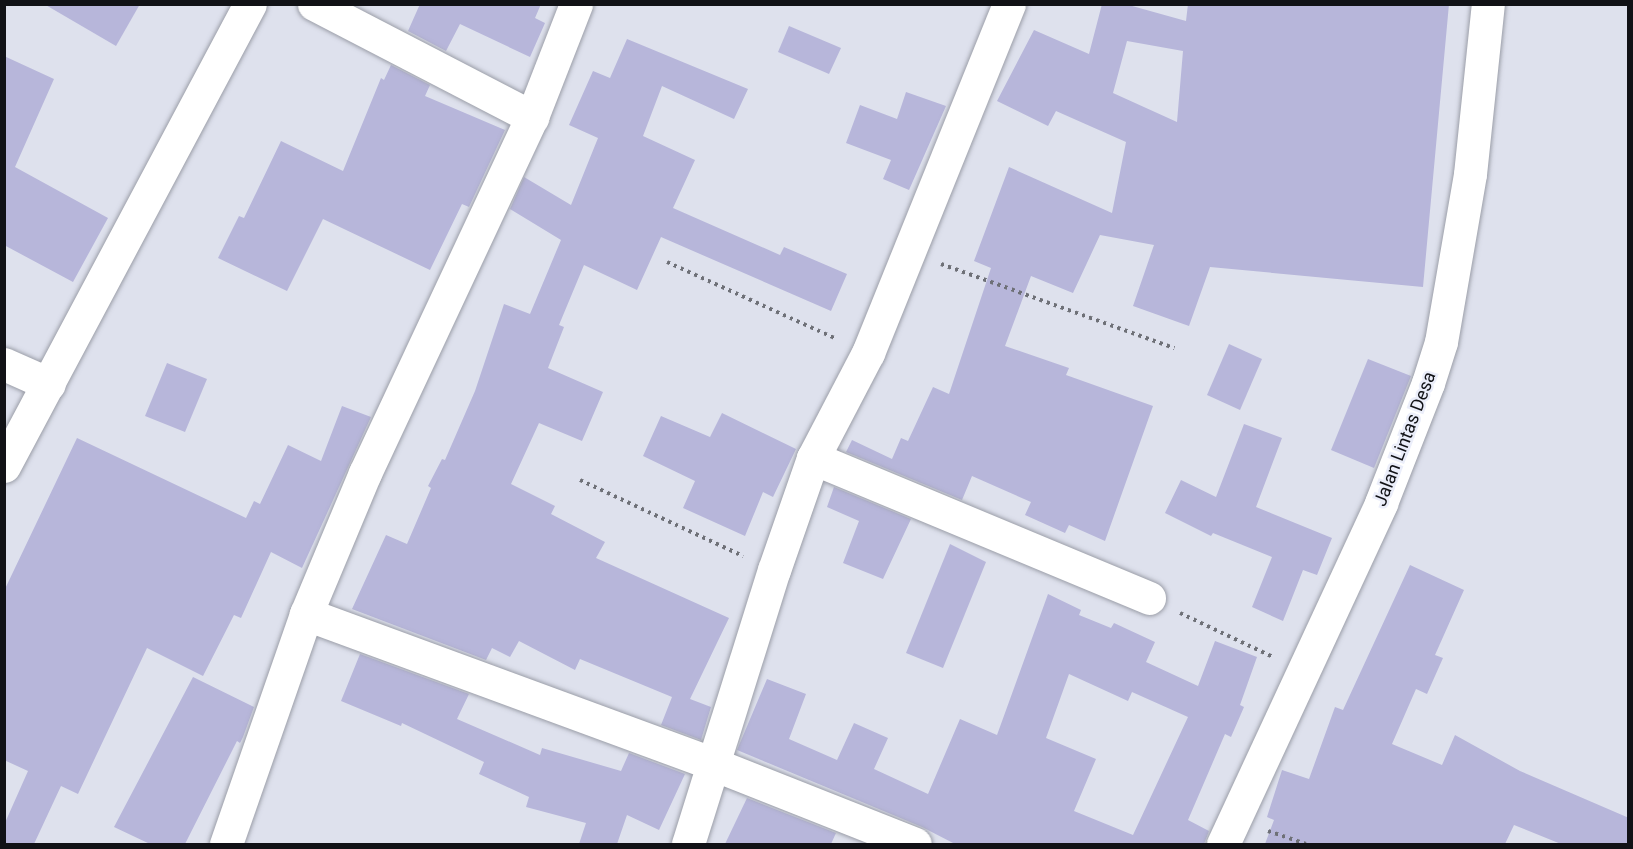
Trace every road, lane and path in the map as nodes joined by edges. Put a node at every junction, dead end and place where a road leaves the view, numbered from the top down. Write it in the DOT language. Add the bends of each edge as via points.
graph roads {
  1 [pos="250,4"];
  2 [pos="314,4"];
  3 [pos="576,4"];
  4 [pos="1009,4"];
  5 [pos="1488,4"];
  6 [pos="532,117"];
  7 [pos="909,253"];
  8 [pos="667,262"];
  9 [pos="1174,348"];
  10 [pos="867,353"];
  11 [pos="4,364"];
  12 [pos="49,384"];
  13 [pos="813,458"];
  14 [pos="4,466"];
  15 [pos="580,480"];
  16 [pos="774,570"];
  17 [pos="1149,598"];
  18 [pos="306,614"];
  19 [pos="1303,672"];
  20 [pos="713,764"];
  21 [pos="226,844"];
  22 [pos="688,844"];
  23 [pos="915,844"];
  24 [pos="1223,844"];
  1 -- 12 [label="street"];
  2 -- 6 [label="street"];
  3 -- 6 [label="street"];
  4 -- 7 [label="street"];
  5 -- 19 [label="street, Jalan Lintas Desa" via="1470,174 1441,342 1404,448"];
  6 -- 18 [label="street" via="365,473"];
  7 -- 9 [label="path"];
  7 -- 10 [label="street"];
  8 -- 10 [label="path"];
  10 -- 13 [label="street"];
  11 -- 12 [label="street"];
  12 -- 14 [label="street"];
  13 -- 16 [label="street"];
  13 -- 17 [label="street"];
  15 -- 16 [label="path"];
  16 -- 20 [label="street"];
  17 -- 19 [label="path"];
  18 -- 20 [label="street"];
  18 -- 21 [label="street"];
  19 -- 24 [label="street, Jalan Lintas Desa"];
  20 -- 22 [label="street"];
  20 -- 23 [label="street"];
}
